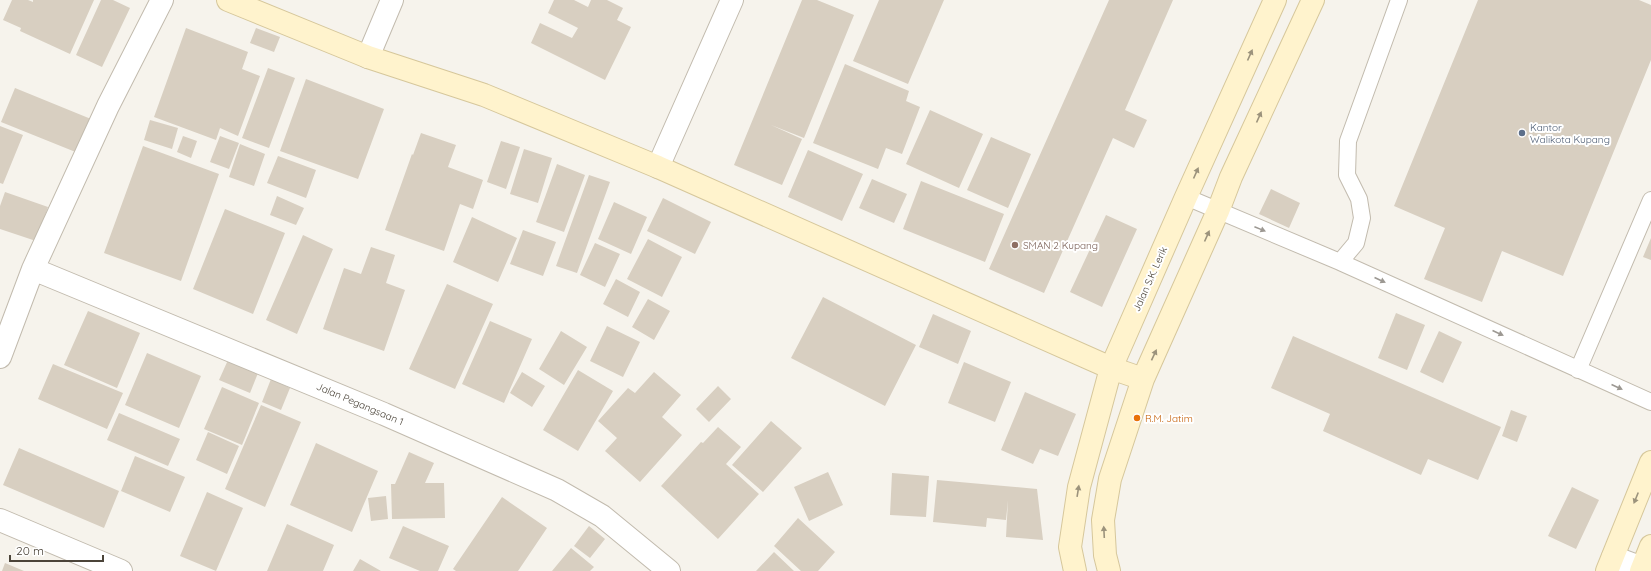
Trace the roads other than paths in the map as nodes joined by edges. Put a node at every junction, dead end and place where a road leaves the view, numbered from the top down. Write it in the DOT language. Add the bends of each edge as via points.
graph roads {
  1 [pos="162,0"];
  2 [pos="228,0"];
  3 [pos="392,0"];
  4 [pos="732,0"];
  5 [pos="1275,0"];
  6 [pos="1313,0"];
  7 [pos="1399,0"];
  8 [pos="1263,27"];
  9 [pos="1292,45"];
  10 [pos="368,57"];
  11 [pos="658,167"];
  12 [pos="1186,197"];
  13 [pos="1651,200"];
  14 [pos="1218,211"];
  15 [pos="1340,262"];
  16 [pos="33,268"];
  17 [pos="0,357"];
  18 [pos="1111,368"];
  19 [pos="1578,370"];
  20 [pos="1142,379"];
  21 [pos="1651,402"];
  22 [pos="1651,462"];
  23 [pos="0,520"];
  24 [pos="1651,546"];
  25 [pos="1610,564"];
  26 [pos="1644,570"];
  27 [pos="121,571"];
  28 [pos="669,571"];
  29 [pos="1075,571"];
  30 [pos="1109,571"];
  1 -- 16 [label="street" via="108,106"];
  2 -- 10 [label="main road"];
  3 -- 10 [label="street"];
  4 -- 11 [label="street"];
  5 -- 8 [label="main road, Jalan S.K. Lerik"];
  6 -- 9 [label="main road"];
  7 -- 15 [label="lane" via="1348,141 1347,175 1359,199 1362,218 1356,243"];
  8 -- 9 [label="main road"];
  12 -- 8 [label="main road, Jalan S.K. Lerik, one-way"];
  14 -- 9 [label="main road, one-way"];
  10 -- 11 [label="main road" via="484,95"];
  11 -- 18 [label="main road"];
  12 -- 14 [label="lane"];
  12 -- 18 [label="main road, Jalan S.K. Lerik"];
  13 -- 19 [label="lane"];
  14 -- 15 [label="lane, one-way"];
  20 -- 14 [label="main road, one-way"];
  15 -- 19 [label="lane, one-way"];
  16 -- 17 [label="street"];
  16 -- 28 [label="street, Jalan Pegangsaan 1" via="384,414 557,490 602,516"];
  18 -- 20 [label="main road"];
  29 -- 18 [label="main road, Jalan S.K. Lerik, one-way" via="1070,547 1079,486"];
  19 -- 21 [label="lane, one-way"];
  30 -- 20 [label="main road, one-way" via="1105,555 1103,520 1110,479"];
  22 -- 25 [label="main road, one-way"];
  23 -- 27 [label="street"];
  24 -- 26 [label="main road"];
  25 -- 26 [label="street"];
}
